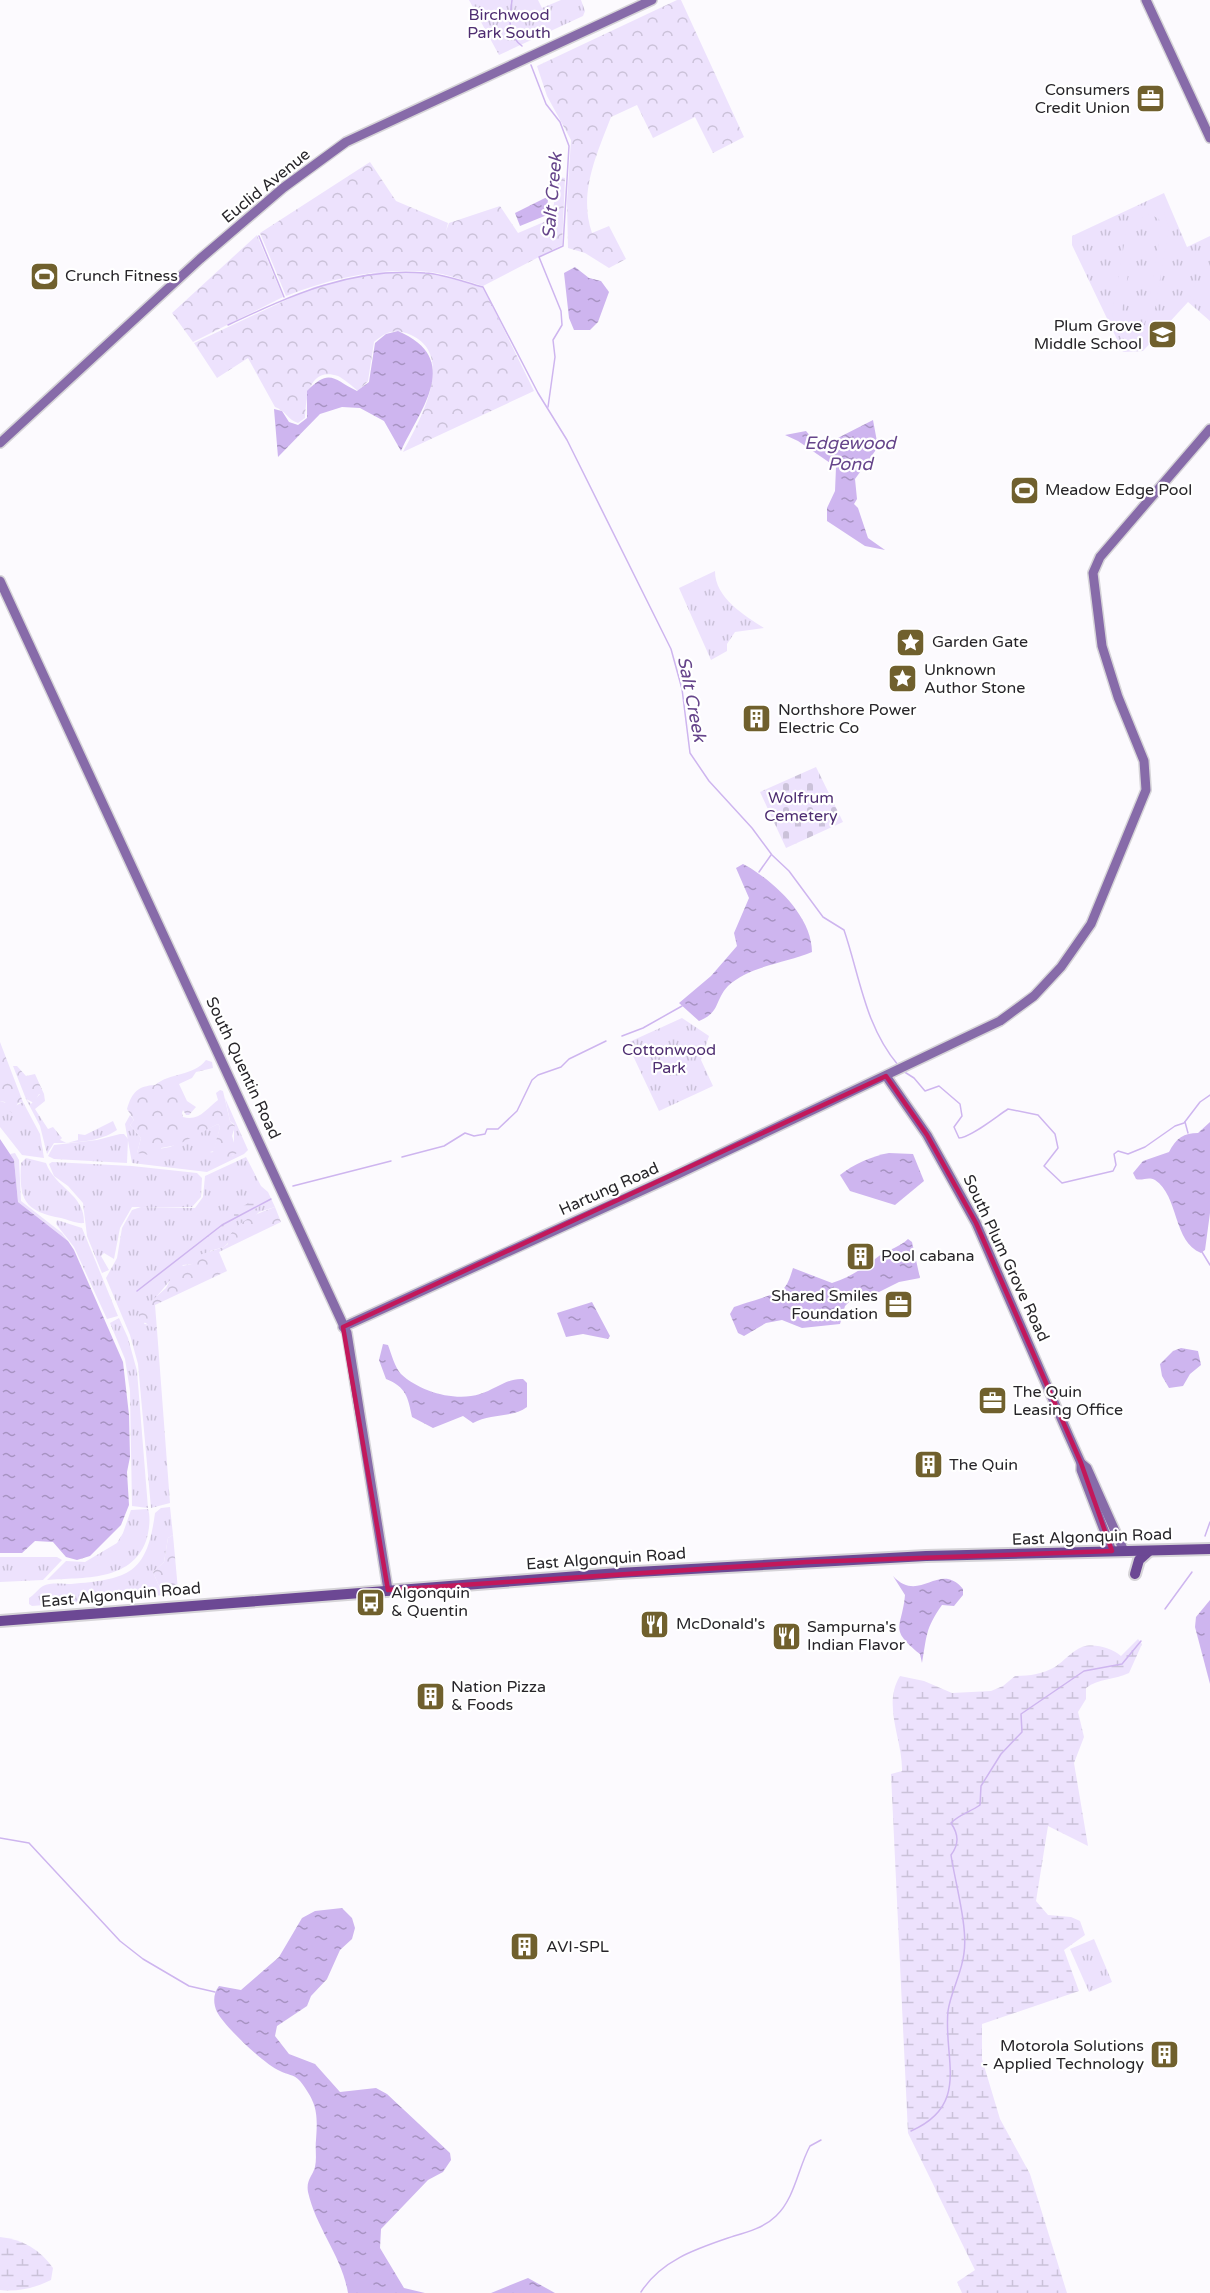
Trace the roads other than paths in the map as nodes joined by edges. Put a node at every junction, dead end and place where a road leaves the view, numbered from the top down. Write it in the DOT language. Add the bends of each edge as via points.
graph roads {
  1 [pos="651,0"];
  2 [pos="1146,0"];
  3 [pos="1210,138"];
  4 [pos="1210,429"];
  5 [pos="0,443"];
  6 [pos="0,581"];
  7 [pos="886,1076"];
  8 [pos="343,1327"];
  9 [pos="1081,1463"];
  10 [pos="1210,1549"];
  11 [pos="1112,1551"];
  12 [pos="1124,1551"];
  13 [pos="1149,1551"];
  14 [pos="1135,1574"];
  15 [pos="388,1590"];
  16 [pos="2,1619"];
  1 -- 5 [label="street, Euclid Avenue" via="346,142 283,188 208,252"];
  2 -- 3 [label="street"];
  4 -- 7 [label="street, Hartung Road" via="1100,556 1093,573 1107,668 1140,749 1147,779 1091,924 1062,967 1016,1010"];
  6 -- 8 [label="street, South Quentin Road"];
  7 -- 8 [label="street, Hartung Road"];
  7 -- 9 [label="street, South Plum Grove Road" via="927,1135 976,1223"];
  8 -- 15 [label="street, South Quentin Road" via="363,1426"];
  9 -- 11 [label="street, South Plum Grove Road"];
  9 -- 12 [label="street, South Plum Grove Road" via="1087,1468"];
  10 -- 13 [label="main road, East Algonquin Road"];
  11 -- 12 [label="main road, East Algonquin Road"];
  11 -- 15 [label="main road, East Algonquin Road" via="863,1558"];
  12 -- 13 [label="main road, East Algonquin Road"];
  13 -- 14 [label="main road" via="1139,1560"];
  15 -- 16 [label="main road, East Algonquin Road"];
}
